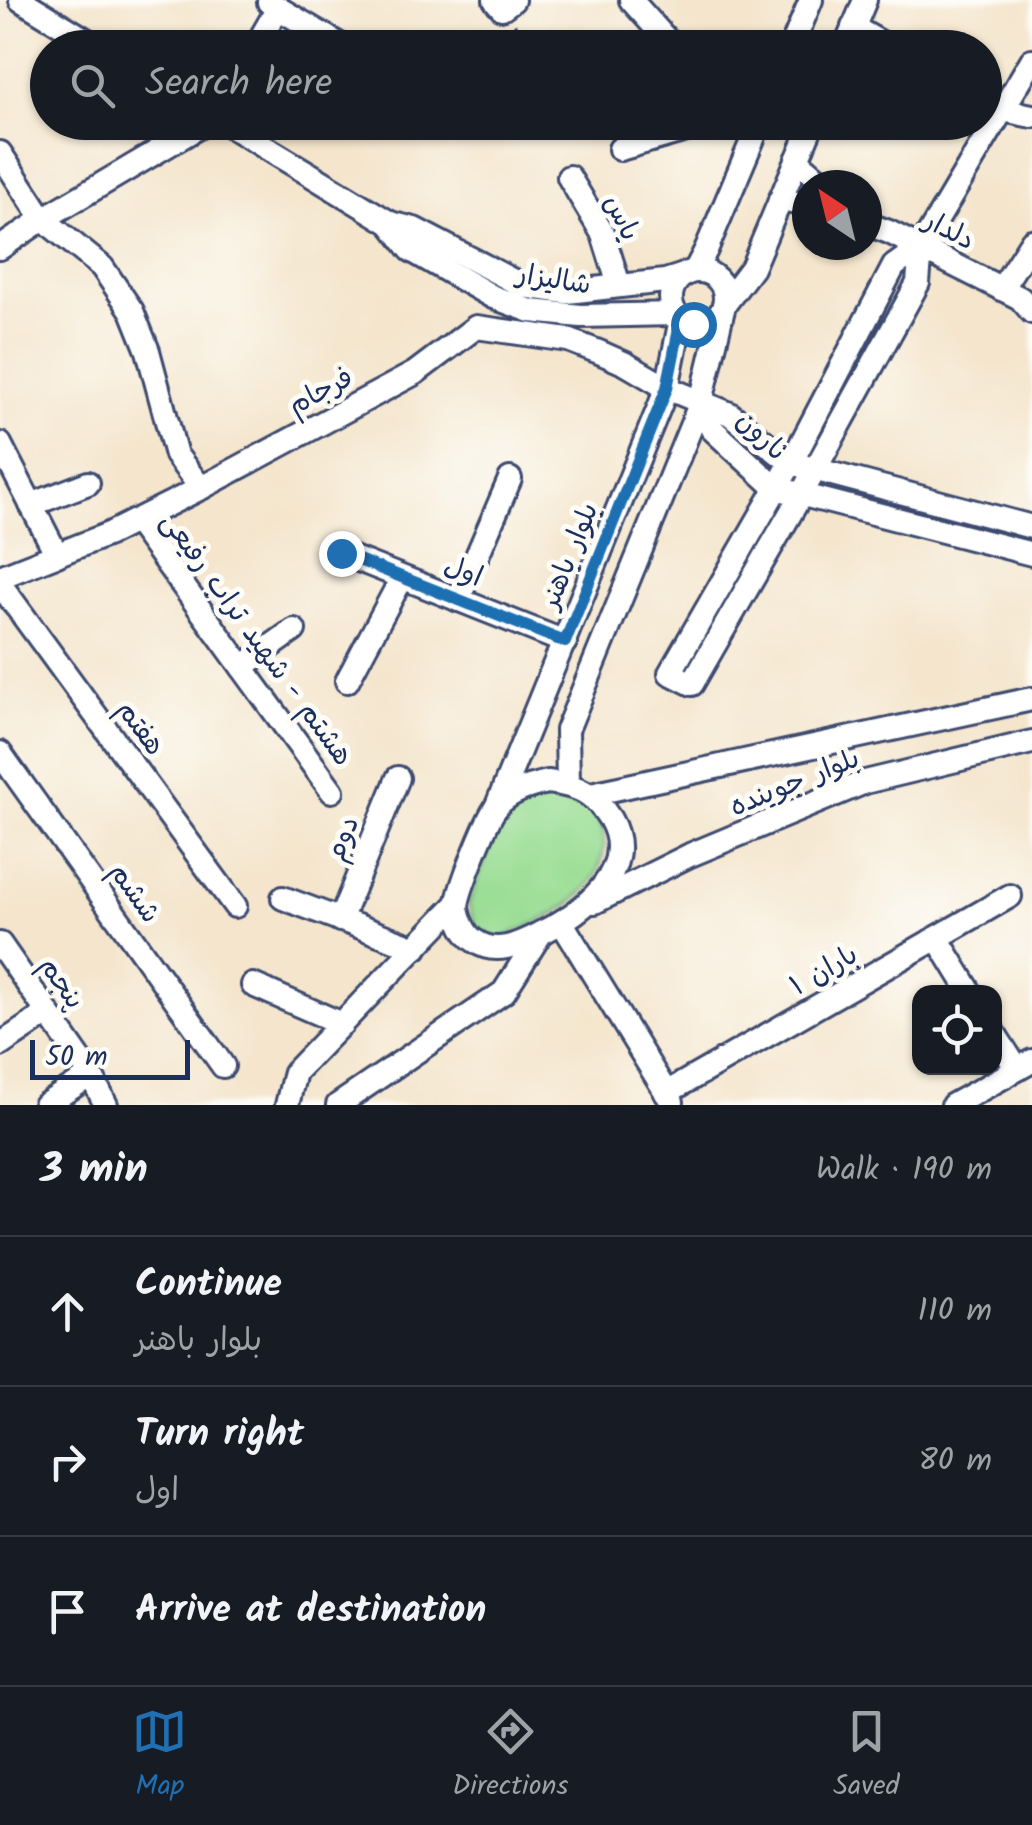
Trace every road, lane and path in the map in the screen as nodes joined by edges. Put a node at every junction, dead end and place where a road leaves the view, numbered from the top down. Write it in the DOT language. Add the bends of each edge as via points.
graph roads {
  1 [pos="20,0"];
  2 [pos="631,0"];
  3 [pos="811,0"];
  4 [pos="865,0"];
  5 [pos="503,3"];
  6 [pos="272,4"];
  7 [pos="69,30"];
  8 [pos="263,30"];
  9 [pos="315,30"];
  10 [pos="520,30"];
  11 [pos="658,30"];
  12 [pos="798,30"];
  13 [pos="852,30"];
  14 [pos="1032,60"];
  15 [pos="1002,96"];
  16 [pos="1002,107"];
  17 [pos="1032,116"];
  18 [pos="175,140"];
  19 [pos="254,140"];
  20 [pos="651,140"];
  21 [pos="747,140"];
  22 [pos="805,140"];
  23 [pos="976,140"];
  24 [pos="620,149"];
  25 [pos="0,153"];
  26 [pos="797,160"];
  27 [pos="809,170"];
  28 [pos="569,176"];
  29 [pos="780,200"];
  30 [pos="792,202"];
  31 [pos="43,218"];
  32 [pos="882,230"];
  33 [pos="1032,241"];
  34 [pos="0,248"];
  35 [pos="921,248"];
  36 [pos="689,273"];
  37 [pos="619,285"];
  38 [pos="498,287"];
  39 [pos="1002,288"];
  40 [pos="724,305"];
  41 [pos="1032,312"];
  42 [pos="678,316"];
  43 [pos="476,327"];
  44 [pos="667,388"];
  45 [pos="701,402"];
  46 [pos="0,444"];
  47 [pos="791,463"];
  48 [pos="814,469"];
  49 [pos="510,479"];
  50 [pos="88,483"];
  51 [pos="201,488"];
  52 [pos="776,488"];
  53 [pos="801,495"];
  54 [pos="31,505"];
  55 [pos="136,520"];
  56 [pos="1032,527"];
  57 [pos="341,553"];
  58 [pos="1032,554"];
  59 [pos="57,555"];
  60 [pos="402,578"];
  61 [pos="0,580"];
  62 [pos="458,600"];
  63 [pos="294,630"];
  64 [pos="565,642"];
  65 [pos="242,667"];
  66 [pos="347,681"];
  67 [pos="1032,699"];
  68 [pos="1032,742"];
  69 [pos="0,753"];
  70 [pos="398,778"];
  71 [pos="568,784"];
  72 [pos="332,791"];
  73 [pos="590,794"];
  74 [pos="496,808"];
  75 [pos="1010,896"];
  76 [pos="283,898"];
  77 [pos="456,905"];
  78 [pos="588,905"];
  79 [pos="235,906"];
  80 [pos="340,920"];
  81 [pos="552,928"];
  82 [pos="937,938"];
  83 [pos="0,944"];
  84 [pos="416,948"];
  85 [pos="253,985"];
  86 [pos="966,985"];
  87 [pos="48,1013"];
  88 [pos="342,1024"];
  89 [pos="1002,1041"];
  90 [pos="0,1045"];
  91 [pos="1024,1065"];
  92 [pos="223,1066"];
  93 [pos="90,1075"];
  94 [pos="670,1099"];
  95 [pos="45,1105"];
  96 [pos="106,1105"];
  97 [pos="287,1105"];
  98 [pos="338,1105"];
  99 [pos="953,1105"];
  1 -- 7 [label="street"];
  2 -- 11 [label="street"];
  3 -- 12 [label="street"];
  4 -- 13 [label="street"];
  5 -- 10 [label="path"];
  6 -- 8 [label="street"];
  6 -- 9 [label="street"];
  14 -- 15 [label="street"];
  16 -- 17 [label="street"];
  18 -- 31 [label="street"];
  19 -- 38 [label="street, شالیزار" via="390,223 414,229"];
  20 -- 24 [label="street"];
  21 -- 36 [label="street" via="706,250"];
  22 -- 26 [label="street"];
  23 -- 35 [label="street"];
  25 -- 31 [label="street"];
  26 -- 27 [label="street"];
  26 -- 29 [label="street"];
  28 -- 37 [label="street, یاس" via="603,234"];
  29 -- 30 [label="street"];
  29 -- 40 [label="street" via="752,268"];
  31 -- 34 [label="street"];
  31 -- 51 [label="street" via="102,267 132,310 176,455"];
  32 -- 35 [label="street, دلدار"];
  33 -- 39 [label="street"];
  35 -- 39 [label="street, دلدار"];
  35 -- 47 [label="street" via="894,266"];
  35 -- 48 [label="street" via="918,283"];
  36 -- 37 [label="street, شالیزار"];
  36 -- 40 [label="street" via="718,279"];
  36 -- 42 [label="street" via="674,286"];
  37 -- 38 [label="street, شالیزار" via="567,292"];
  38 -- 42 [label="street, شالیزار" via="531,311"];
  38 -- 43 [label="street"];
  39 -- 41 [label="street, دلدار"];
  40 -- 42 [label="street" via="706,324"];
  40 -- 45 [label="street"];
  42 -- 44 [label="street, بلوار باهنر"];
  43 -- 44 [label="street" via="568,340"];
  43 -- 51 [label="street, فرجام" via="415,373"];
  44 -- 45 [label="street"];
  44 -- 64 [label="street, بلوار باهنر"];
  45 -- 47 [label="street, نارون" via="730,414"];
  45 -- 52 [label="street, نارون" via="712,428"];
  45 -- 71 [label="street" via="567,730"];
  46 -- 54 [label="street"];
  47 -- 48 [label="street, نارون"];
  47 -- 52 [label="street"];
  48 -- 53 [label="street"];
  48 -- 56 [label="street, نارون"];
  49 -- 62 [label="street"];
  50 -- 54 [label="street"];
  51 -- 55 [label="street, فرجام"];
  52 -- 53 [label="street, نارون"];
  52 -- 53 [label="street" via="670,672 692,684"];
  53 -- 58 [label="street, نارون"];
  54 -- 59 [label="street"];
  55 -- 59 [label="street, فرجام"];
  55 -- 65 [label="street, هشتم - شهید تراب رفیعی"];
  57 -- 60 [label="street, اول"];
  59 -- 61 [label="street, فرجام"];
  60 -- 62 [label="street, اول"];
  60 -- 66 [label="street"];
  61 -- 79 [label="street, هفتم"];
  62 -- 64 [label="street, اول"];
  63 -- 65 [label="street"];
  64 -- 74 [label="street, بلوار باهنر"];
  65 -- 72 [label="street, هشتم - شهید تراب رفیعی"];
  67 -- 73 [label="street, بلوار جوینده"];
  68 -- 78 [label="street, بلوار جوینده" via="865,782"];
  69 -- 92 [label="street, ششم"];
  70 -- 80 [label="street, دوم"];
  71 -- 73 [label="street"];
  71 -- 74 [label="street" via="528,786"];
  73 -- 78 [label="street" via="616,829 618,855"];
  74 -- 77 [label="street"];
  75 -- 82 [label="street, باران ۱"];
  76 -- 80 [label="street"];
  77 -- 81 [label="street" via="470,939 496,949"];
  77 -- 84 [label="street"];
  78 -- 81 [label="street"];
  80 -- 84 [label="street"];
  81 -- 94 [label="street"];
  81 -- 98 [label="street" via="504,992"];
  82 -- 86 [label="street"];
  82 -- 94 [label="street, باران ۱"];
  83 -- 87 [label="street, پنجم"];
  84 -- 88 [label="street"];
  85 -- 88 [label="street"];
  87 -- 90 [label="street"];
  87 -- 93 [label="street, پنجم"];
  88 -- 97 [label="street" via="296,1072"];
  89 -- 91 [label="street"];
  91 -- 99 [label="street"];
  93 -- 95 [label="street"];
  93 -- 96 [label="street, پنجم"];
}
